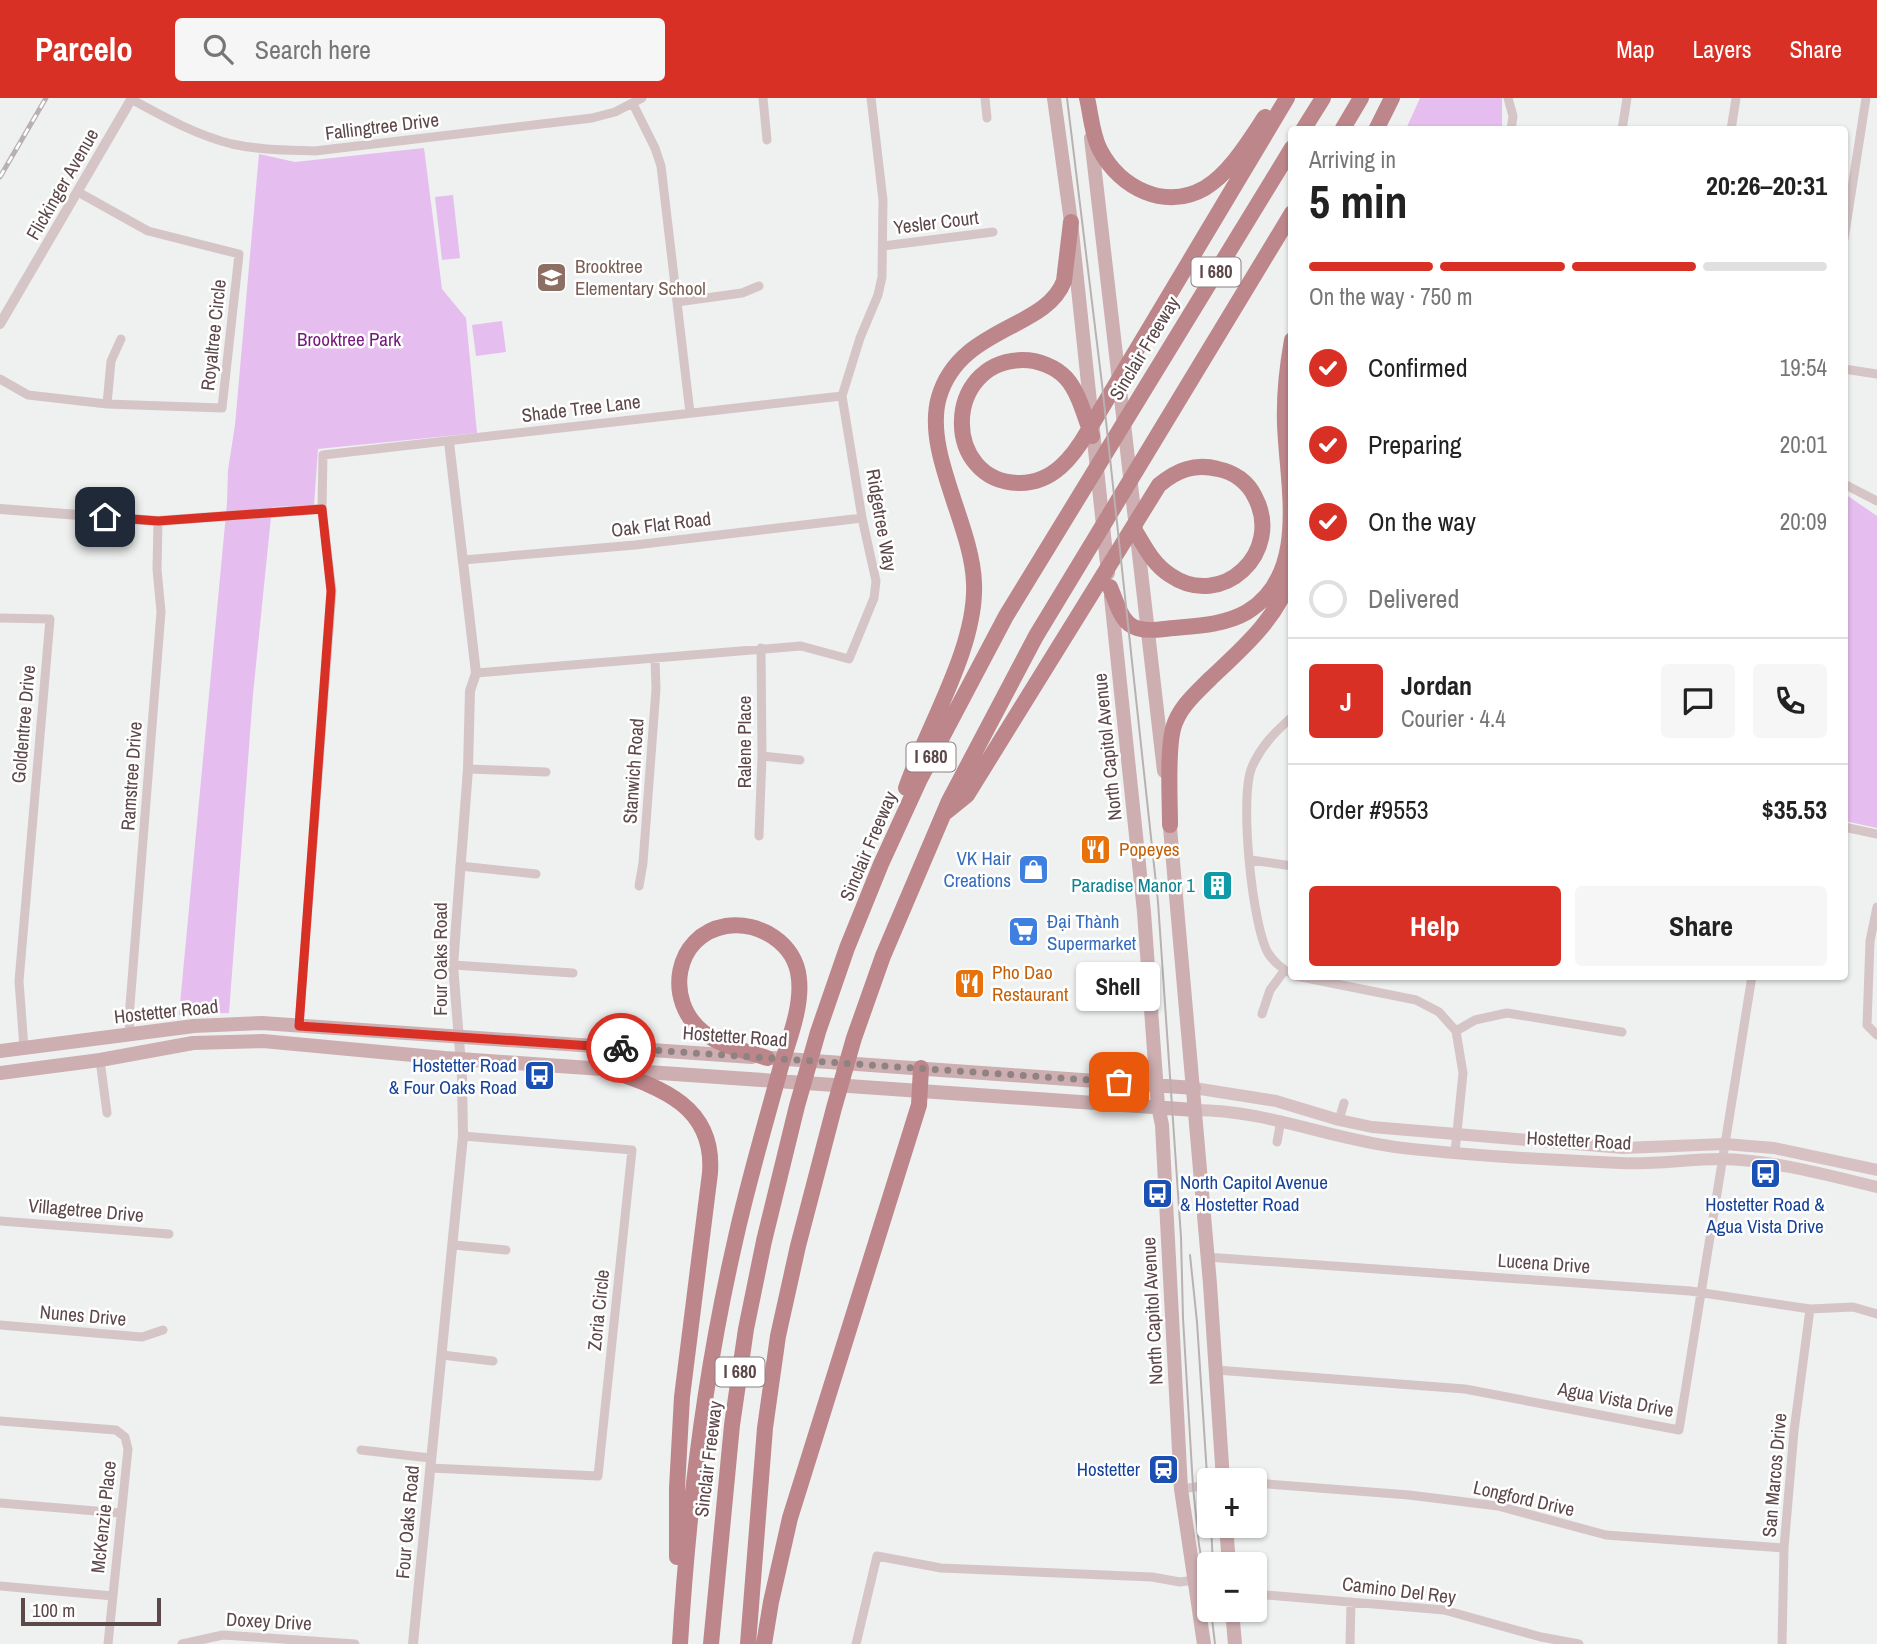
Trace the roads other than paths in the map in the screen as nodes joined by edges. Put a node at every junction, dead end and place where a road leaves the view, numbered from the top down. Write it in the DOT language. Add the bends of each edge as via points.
graph roads {
  1 [pos="642,98"];
  2 [pos="763,98"];
  3 [pos="871,98"];
  4 [pos="985,98"];
  5 [pos="1054,98"];
  6 [pos="1087,98"];
  7 [pos="1278,98"];
  8 [pos="1287,98"];
  9 [pos="1322,98"];
  10 [pos="1361,98"];
  11 [pos="1392,98"];
  12 [pos="1508,98"];
  13 [pos="1627,98"];
  14 [pos="1736,98"];
  15 [pos="1866,98"];
  16 [pos="132,99"];
  17 [pos="633,104"];
  18 [pos="987,118"];
  19 [pos="1305,126"];
  20 [pos="1344,126"];
  21 [pos="1378,126"];
  22 [pos="1512,126"];
  23 [pos="1623,126"];
  24 [pos="1732,126"];
  25 [pos="767,140"];
  26 [pos="1288,155"];
  27 [pos="78,192"];
  28 [pos="1848,213"];
  29 [pos="1288,220"];
  30 [pos="1071,222"];
  31 [pos="993,232"];
  32 [pos="883,246"];
  33 [pos="760,286"];
  34 [pos="677,302"];
  35 [pos="0,324"];
  36 [pos="121,339"];
  37 [pos="1848,370"];
  38 [pos="1288,374"];
  39 [pos="1877,374"];
  40 [pos="0,379"];
  41 [pos="842,396"];
  42 [pos="107,404"];
  43 [pos="690,413"];
  44 [pos="1092,436"];
  45 [pos="449,442"];
  46 [pos="1288,454"];
  47 [pos="1848,486"];
  48 [pos="1877,501"];
  49 [pos="0,509"];
  50 [pos="322,509"];
  51 [pos="862,517"];
  52 [pos="158,521"];
  53 [pos="1137,534"];
  54 [pos="1288,538"];
  55 [pos="463,560"];
  56 [pos="1288,583"];
  57 [pos="1110,587"];
  58 [pos="0,618"];
  59 [pos="1148,631"];
  60 [pos="761,648"];
  61 [pos="655,658"];
  62 [pos="476,673"];
  63 [pos="1288,721"];
  64 [pos="762,756"];
  65 [pos="800,760"];
  66 [pos="468,769"];
  67 [pos="546,772"];
  68 [pos="944,814"];
  69 [pos="1170,825"];
  70 [pos="1848,828"];
  71 [pos="1877,834"];
  72 [pos="760,836"];
  73 [pos="1251,860"];
  74 [pos="881,864"];
  75 [pos="1288,865"];
  76 [pos="460,866"];
  77 [pos="536,874"];
  78 [pos="639,886"];
  79 [pos="1877,907"];
  80 [pos="453,965"];
  81 [pos="1288,971"];
  82 [pos="573,973"];
  83 [pos="1288,976"];
  84 [pos="1310,980"];
  85 [pos="1751,980"];
  86 [pos="1262,1014"];
  87 [pos="299,1026"];
  88 [pos="1456,1031"];
  89 [pos="1622,1032"];
  90 [pos="130,1034"];
  91 [pos="1877,1035"];
  92 [pos="458,1037"];
  93 [pos="24,1048"];
  94 [pos="0,1051"];
  95 [pos="767,1058"];
  96 [pos="460,1059"];
  97 [pos="100,1060"];
  98 [pos="604,1068"];
  99 [pos="921,1068"];
  100 [pos="0,1073"];
  101 [pos="1157,1085"];
  102 [pos="1194,1088"];
  103 [pos="921,1090"];
  104 [pos="1344,1103"];
  105 [pos="1158,1106"];
  106 [pos="1195,1110"];
  107 [pos="107,1113"];
  108 [pos="1281,1120"];
  109 [pos="1339,1120"];
  110 [pos="1457,1135"];
  111 [pos="463,1136"];
  112 [pos="1277,1142"];
  113 [pos="1725,1144"];
  114 [pos="1455,1152"];
  115 [pos="1723,1159"];
  116 [pos="1877,1170"];
  117 [pos="1877,1187"];
  118 [pos="0,1220"];
  119 [pos="169,1234"];
  120 [pos="454,1245"];
  121 [pos="506,1250"];
  122 [pos="1206,1257"];
  123 [pos="1702,1292"];
  124 [pos="1811,1310"];
  125 [pos="1877,1314"];
  126 [pos="0,1325"];
  127 [pos="163,1330"];
  128 [pos="442,1355"];
  129 [pos="493,1361"];
  130 [pos="1216,1370"];
  131 [pos="0,1421"];
  132 [pos="361,1450"];
  133 [pos="430,1463"];
  134 [pos="1222,1468"];
  135 [pos="1267,1484"];
  136 [pos="1197,1487"];
  137 [pos="1181,1489"];
  138 [pos="0,1503"];
  139 [pos="120,1513"];
  140 [pos="1784,1548"];
  141 [pos="1194,1580"];
  142 [pos="0,1586"];
  143 [pos="1267,1595"];
  144 [pos="113,1596"];
  145 [pos="1351,1602"];
  146 [pos="1233,1622"];
  147 [pos="299,1642"];
  148 [pos="108,1644"];
  149 [pos="182,1644"];
  150 [pos="355,1644"];
  151 [pos="413,1644"];
  152 [pos="678,1644"];
  153 [pos="711,1644"];
  154 [pos="748,1644"];
  155 [pos="764,1644"];
  156 [pos="856,1644"];
  157 [pos="1204,1644"];
  158 [pos="1235,1644"];
  159 [pos="1350,1644"];
  160 [pos="1579,1644"];
  161 [pos="1782,1644"];
  1 -- 17 [label="street, Fallingtree Drive"];
  2 -- 25 [label="street"];
  3 -- 32 [label="street, Ridgetree Way" via="880,160"];
  4 -- 18 [label="street"];
  5 -- 30 [label="main road, North Capitol Avenue"];
  6 -- 7 [label="highway" via="1097,142 1114,170 1131,186 1167,197 1192,193 1216,180"];
  6 -- 53 [label="main road"];
  8 -- 44 [label="highway" via="1136,351 1074,453 1051,474 1029,482 1007,481 986,471 970,454 962,433 962,409 970,389 987,371 1007,362 1029,360 1068,379"];
  9 -- 19 [label="highway"];
  10 -- 20 [label="highway"];
  11 -- 21 [label="highway"];
  12 -- 22 [label="street"];
  13 -- 23 [label="street"];
  14 -- 24 [label="street"];
  15 -- 28 [label="street"];
  16 -- 17 [label="street, Fallingtree Drive" via="179,125 232,144 315,151 592,118"];
  16 -- 27 [label="street, Flickinger Avenue"];
  17 -- 34 [label="street" via="661,166"];
  26 -- 74 [label="highway, Sinclair Freeway / I 680" via="1006,616"];
  27 -- 35 [label="street, Flickinger Avenue"];
  27 -- 42 [label="street, Royaltree Circle" via="148,231 239,254 222,408"];
  29 -- 68 [label="highway, I 680" via="1010,683"];
  30 -- 44 [label="main road, North Capitol Avenue"];
  30 -- 74 [label="highway" via="1060,290 1045,306 971,350 955,366 940,393 935,429 970,552 972,610 962,652 914,764"];
  31 -- 32 [label="street, Yesler Court"];
  32 -- 41 [label="street, Ridgetree Way" via="878,296"];
  33 -- 34 [label="street"];
  34 -- 43 [label="street"];
  36 -- 42 [label="street" via="111,361"];
  37 -- 39 [label="street"];
  38 -- 46 [label="highway"];
  40 -- 42 [label="street, Royaltree Circle" via="28,395"];
  41 -- 43 [label="street, Shade Tree Lane"];
  41 -- 51 [label="street, Ridgetree Way"];
  43 -- 45 [label="street, Shade Tree Lane"];
  44 -- 57 [label="main road, North Capitol Avenue"];
  45 -- 50 [label="street, Shade Tree Lane" via="323,455"];
  45 -- 55 [label="street, Four Oaks Road"];
  47 -- 48 [label="street"];
  49 -- 52 [label="street"];
  50 -- 52 [label="street"];
  50 -- 87 [label="street" via="331,591"];
  51 -- 55 [label="street, Oak Flat Road" via="635,545"];
  51 -- 60 [label="street, Ridgetree Way" via="876,581 874,598 849,659 801,646"];
  52 -- 90 [label="street, Ramstree Drive" via="161,612"];
  53 -- 59 [label="main road"];
  53 -- 68 [label="highway" via="1158,566 1178,581 1214,585 1244,570 1257,552 1263,530 1259,504 1237,476 1213,467 1189,468 1168,477 1152,494 967,795"];
  54 -- 59 [label="highway" via="1277,580 1246,612 1224,621"];
  55 -- 62 [label="street, Four Oaks Road"];
  56 -- 69 [label="highway" via="1262,628 1193,696 1176,721"];
  57 -- 59 [label="highway" via="1126,622"];
  57 -- 101 [label="main road, North Capitol Avenue"];
  58 -- 93 [label="street, Goldentree Drive" via="50,619 19,981"];
  59 -- 69 [label="main road"];
  60 -- 61 [label="street, Ridgetree Way"];
  60 -- 64 [label="street, Ralene Place"];
  61 -- 62 [label="street, Ridgetree Way"];
  61 -- 78 [label="street, Stanwich Road"];
  62 -- 66 [label="street, Four Oaks Road" via="470,691"];
  63 -- 73 [label="street" via="1268,740 1251,769 1245,803"];
  64 -- 65 [label="street"];
  64 -- 72 [label="street, Ralene Place"];
  66 -- 67 [label="street"];
  66 -- 76 [label="street, Four Oaks Road"];
  68 -- 154 [label="highway, I 680" via="883,956 854,1038 798,1246 778,1336 765,1428"];
  69 -- 102 [label="main road"];
  70 -- 71 [label="street"];
  73 -- 75 [label="street"];
  73 -- 81 [label="street" via="1258,926 1268,954"];
  74 -- 153 [label="highway, Sinclair Freeway / I 680" via="818,1032 764,1241 732,1425"];
  76 -- 77 [label="street"];
  76 -- 80 [label="street, Four Oaks Road"];
  79 -- 91 [label="street" via="1870,941 1867,1025"];
  80 -- 82 [label="street"];
  80 -- 92 [label="street, Four Oaks Road"];
  83 -- 86 [label="street" via="1270,990"];
  84 -- 88 [label="street" via="1416,1000 1439,1012"];
  85 -- 113 [label="street, Agua Vista Drive"];
  87 -- 90 [label="main road, Hostetter Road" via="231,1023"];
  87 -- 92 [label="main road, Hostetter Road"];
  88 -- 89 [label="street" via="1475,1020 1507,1013"];
  88 -- 110 [label="street" via="1463,1073"];
  90 -- 93 [label="main road, Hostetter Road"];
  92 -- 95 [label="main road, Hostetter Road"];
  92 -- 96 [label="street, Four Oaks Road"];
  93 -- 94 [label="main road, Hostetter Road"];
  95 -- 99 [label="main road, Hostetter Road"];
  95 -- 152 [label="highway" via="712,1038 686,1012 679,972 692,946 711,932 737,925 762,930 782,944 797,966 799,978 790,1034 734,1243 716,1333 693,1489"];
  96 -- 97 [label="main road, Hostetter Road" via="262,1041 193,1044"];
  96 -- 98 [label="main road, Hostetter Road"];
  96 -- 111 [label="street, Four Oaks Road"];
  97 -- 100 [label="main road, Hostetter Road"];
  97 -- 107 [label="street"];
  98 -- 103 [label="main road, Hostetter Road"];
  98 -- 152 [label="highway" via="676,1098 698,1121 710,1151 679,1445"];
  99 -- 101 [label="main road, Hostetter Road"];
  99 -- 103 [label="highway"];
  101 -- 102 [label="main road, Hostetter Road"];
  101 -- 105 [label="main road, North Capitol Avenue"];
  102 -- 106 [label="main road"];
  102 -- 109 [label="main road, Hostetter Road" via="1276,1101"];
  103 -- 105 [label="main road, Hostetter Road"];
  103 -- 155 [label="highway" via="790,1518"];
  104 -- 109 [label="street"];
  105 -- 106 [label="main road, Hostetter Road"];
  105 -- 137 [label="main road, North Capitol Avenue"];
  106 -- 108 [label="main road, Hostetter Road"];
  106 -- 122 [label="main road"];
  108 -- 112 [label="street"];
  108 -- 114 [label="main road, Hostetter Road" via="1368,1143"];
  109 -- 110 [label="main road, Hostetter Road"];
  110 -- 113 [label="main road, Hostetter Road" via="1623,1148"];
  110 -- 114 [label="street"];
  111 -- 120 [label="street, Four Oaks Road"];
  111 -- 133 [label="street, Zoria Circle" via="632,1150 598,1476"];
  113 -- 115 [label="street, Agua Vista Drive"];
  113 -- 116 [label="main road, Hostetter Road" via="1774,1148"];
  114 -- 115 [label="main road, Hostetter Road" via="1623,1163"];
  115 -- 117 [label="main road, Hostetter Road"];
  115 -- 123 [label="street, Agua Vista Drive"];
  118 -- 119 [label="street, Villagetree Drive"];
  120 -- 121 [label="street"];
  120 -- 128 [label="street, Four Oaks Road"];
  122 -- 123 [label="street, Lucena Drive"];
  122 -- 130 [label="main road"];
  123 -- 124 [label="street, Lucena Drive"];
  123 -- 130 [label="street, Agua Vista Drive" via="1679,1430 1465,1389"];
  124 -- 125 [label="street, Lucena Drive" via="1853,1307"];
  124 -- 140 [label="street, San Marcos Drive"];
  126 -- 127 [label="street, Nunes Drive" via="142,1337"];
  128 -- 129 [label="street"];
  128 -- 133 [label="street, Four Oaks Road"];
  130 -- 134 [label="main road"];
  131 -- 139 [label="street, McKenzie Place" via="116,1430 125,1437 128,1449"];
  132 -- 133 [label="street"];
  133 -- 151 [label="street, Four Oaks Road"];
  135 -- 140 [label="street, Longford Drive" via="1498,1506 1606,1535"];
  136 -- 137 [label="street"];
  137 -- 141 [label="main road, North Capitol Avenue"];
  138 -- 139 [label="street"];
  139 -- 144 [label="street, McKenzie Place"];
  140 -- 161 [label="street, San Marcos Drive"];
  141 -- 156 [label="street" via="941,1568 877,1556"];
  141 -- 157 [label="main road, North Capitol Avenue"];
  142 -- 144 [label="street"];
  143 -- 145 [label="street, Camino Del Rey"];
  144 -- 148 [label="street, McKenzie Place"];
  145 -- 159 [label="street"];
  145 -- 160 [label="street, Camino Del Rey" via="1444,1610"];
  146 -- 158 [label="main road"];
  147 -- 149 [label="street, Doxey Drive" via="223,1635"];
  147 -- 150 [label="street, Doxey Drive"];
}
